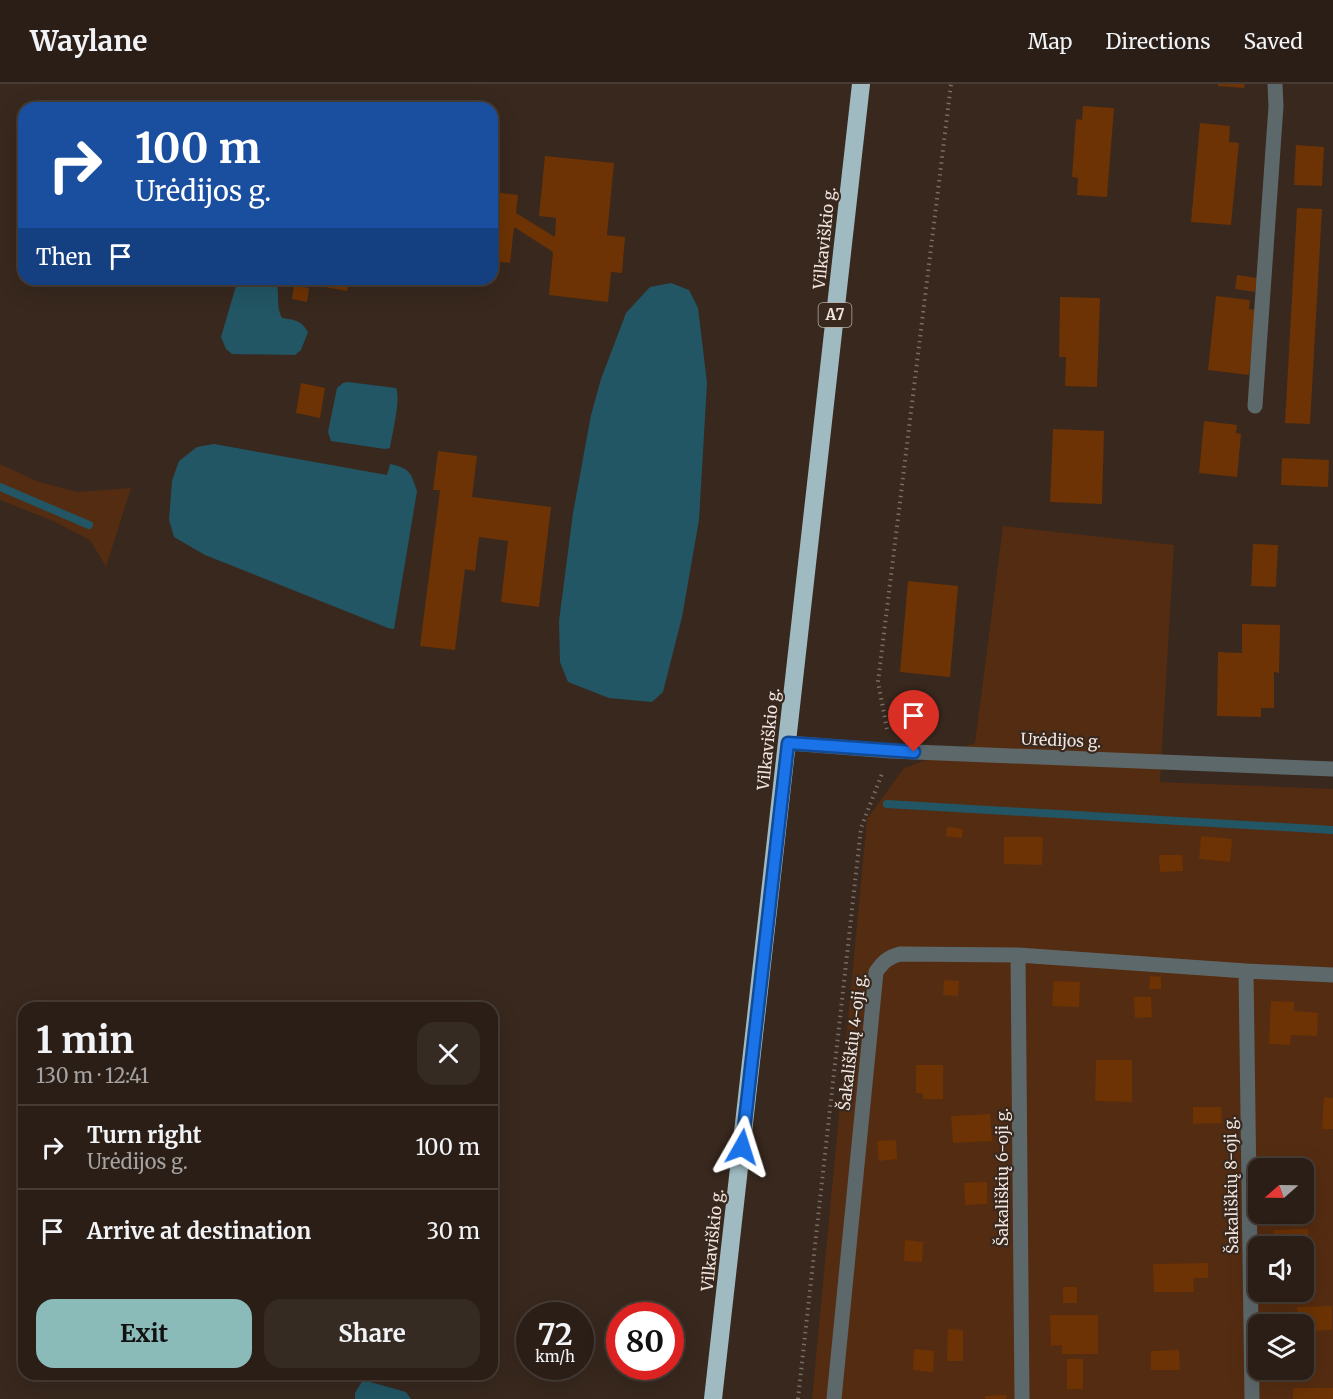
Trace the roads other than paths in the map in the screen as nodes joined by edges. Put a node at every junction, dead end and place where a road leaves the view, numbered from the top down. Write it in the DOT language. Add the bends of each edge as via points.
graph roads {
  1 [pos="861,84"];
  2 [pos="1275,84"];
  3 [pos="1255,406"];
  4 [pos="788,743"];
  5 [pos="1333,769"];
  6 [pos="1018,955"];
  7 [pos="1245,971"];
  8 [pos="1333,975"];
  9 [pos="713,1399"];
  10 [pos="834,1399"];
  11 [pos="1022,1399"];
  12 [pos="1252,1399"];
  1 -- 4 [label="highway, Vilkaviškio g. / A7"];
  2 -- 3 [label="street"];
  4 -- 5 [label="street, Urėdijos g."];
  4 -- 9 [label="highway, Vilkaviškio g. / A7"];
  6 -- 7 [label="street, Šakališkių 4-oji g."];
  6 -- 10 [label="street, Šakališkių 4-oji g." via="900,954 891,956 876,972"];
  6 -- 11 [label="street, Šakališkių 6-oji g."];
  7 -- 8 [label="street, Šakališkių 4-oji g."];
  7 -- 12 [label="street, Šakališkių 8-oji g."];
}
